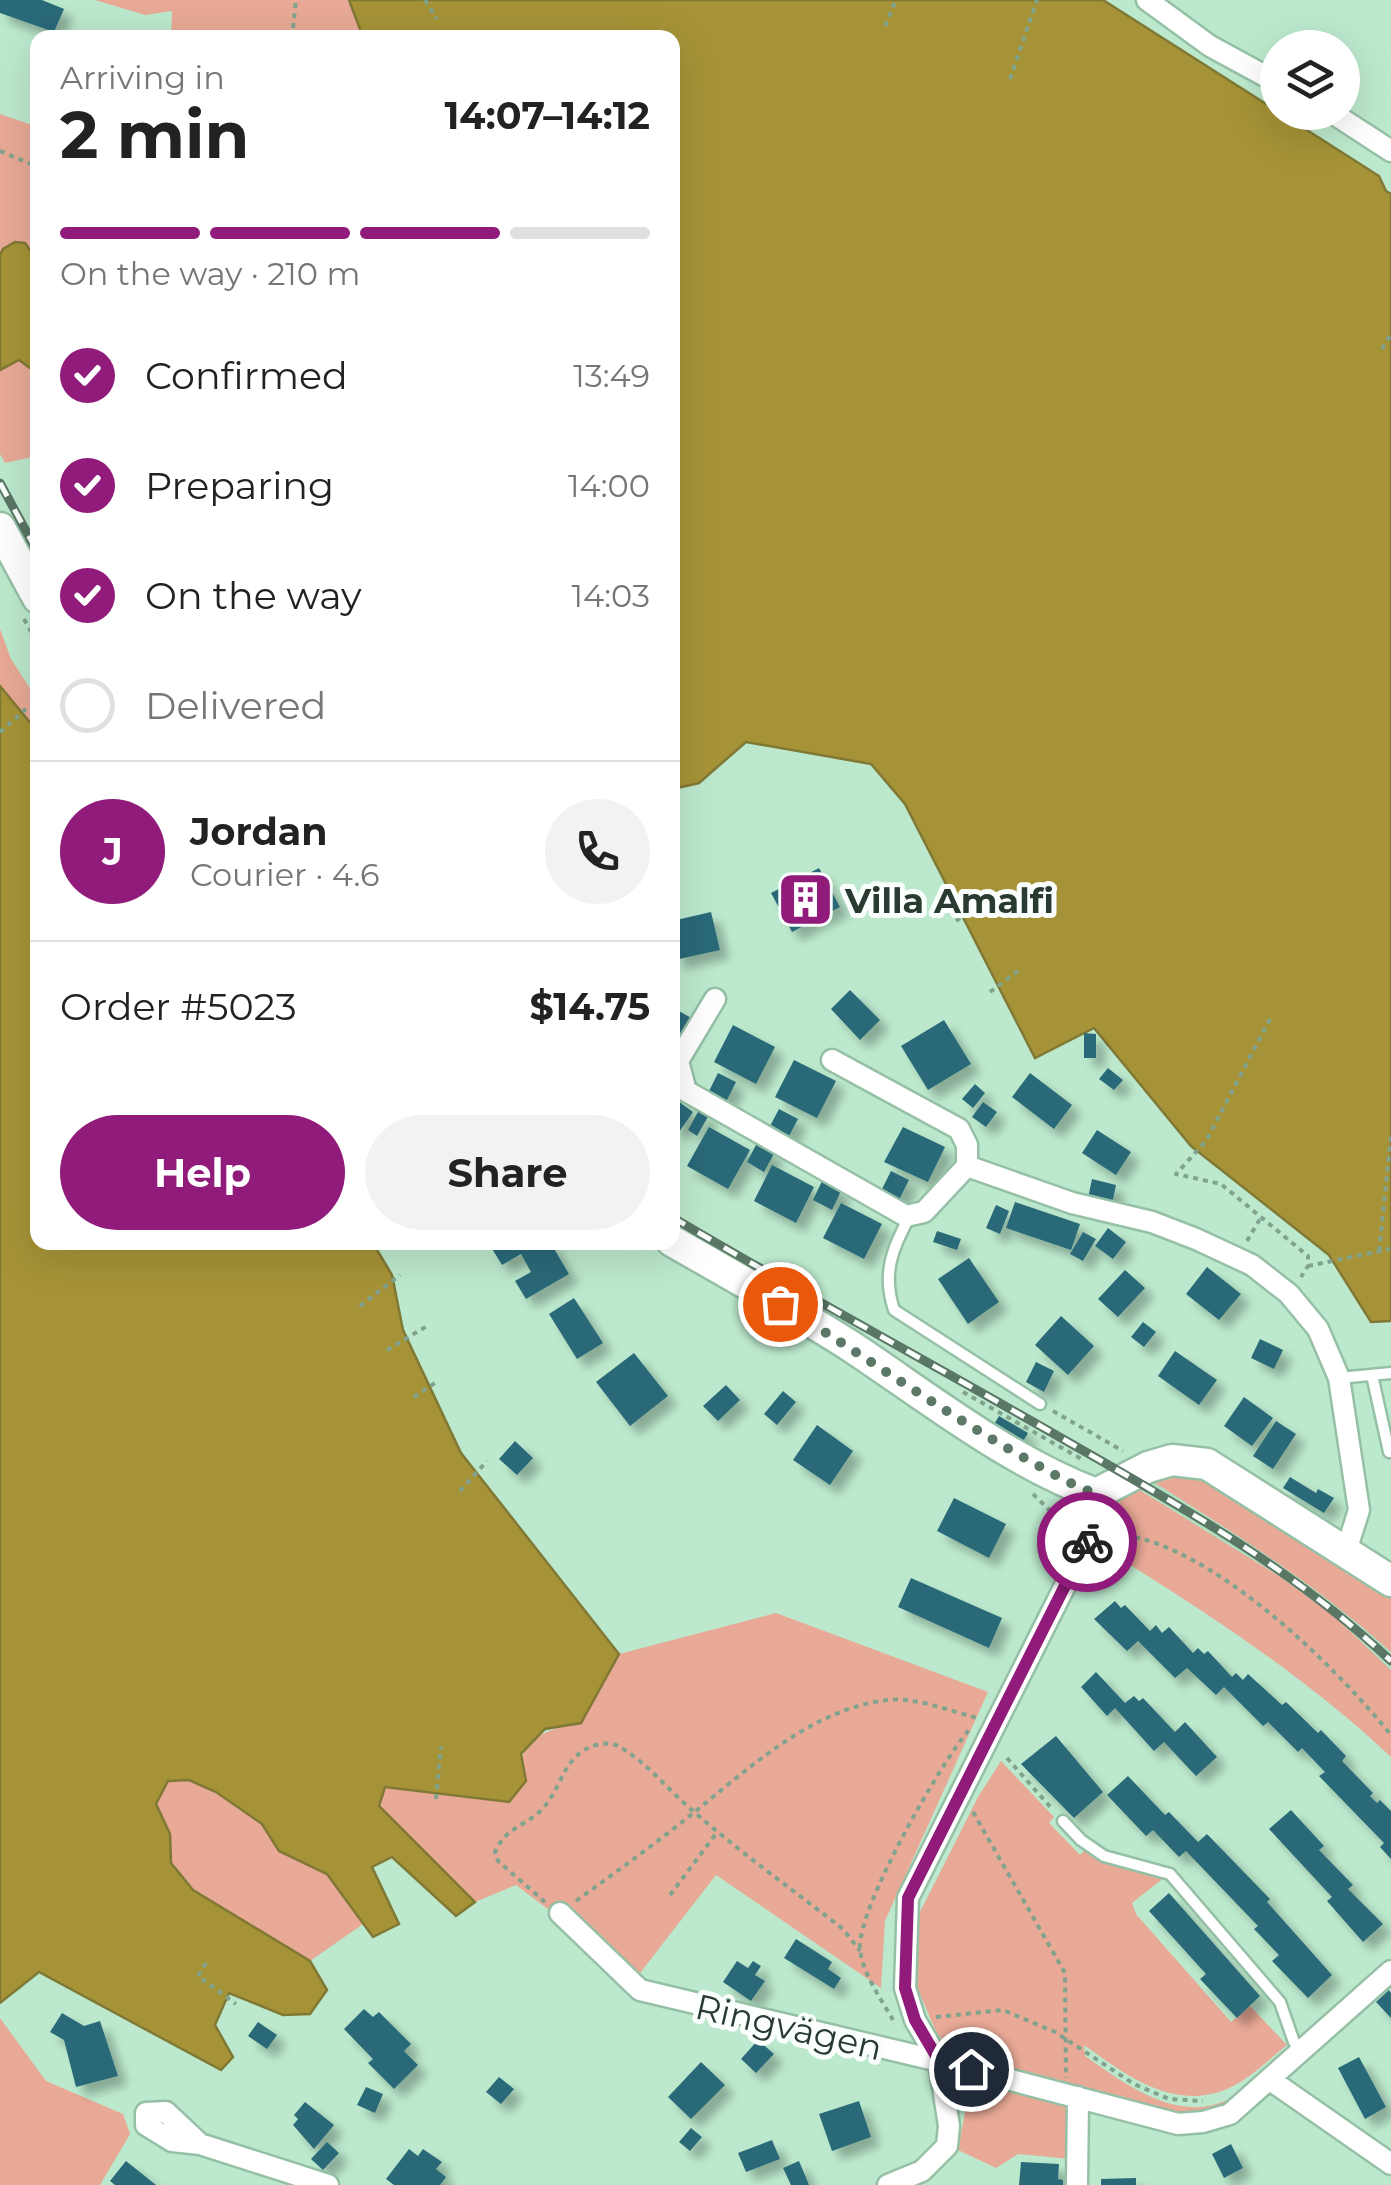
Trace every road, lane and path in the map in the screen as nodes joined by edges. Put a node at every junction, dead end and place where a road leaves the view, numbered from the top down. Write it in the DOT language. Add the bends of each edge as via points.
graph roads {
  1 [pos="296,0"];
  2 [pos="425,0"];
  3 [pos="896,0"];
  4 [pos="1037,0"];
  5 [pos="1146,0"];
  6 [pos="437,19"];
  7 [pos="885,26"];
  8 [pos="293,30"];
  9 [pos="1260,73"];
  10 [pos="1010,78"];
  11 [pos="1358,130"];
  12 [pos="0,151"];
  13 [pos="1391,152"];
  14 [pos="30,164"];
  15 [pos="1391,334"];
  16 [pos="1382,349"];
  17 [pos="0,528"];
  18 [pos="30,583"];
  19 [pos="26,710"];
  20 [pos="0,732"];
  21 [pos="971,910"];
  22 [pos="956,921"];
  23 [pos="1022,968"];
  24 [pos="990,992"];
  25 [pos="715,999"];
  26 [pos="1270,1018"];
  27 [pos="680,1054"];
  28 [pos="832,1060"];
  29 [pos="680,1072"];
  30 [pos="1391,1136"];
  31 [pos="966,1166"];
  32 [pos="910,1215"];
  33 [pos="1261,1218"];
  34 [pos="680,1247"];
  35 [pos="1390,1249"];
  36 [pos="1379,1251"];
  37 [pos="1238,1259"];
  38 [pos="1308,1266"];
  39 [pos="400,1275"];
  40 [pos="1289,1294"];
  41 [pos="360,1306"];
  42 [pos="427,1326"];
  43 [pos="387,1350"];
  44 [pos="1391,1373"];
  45 [pos="1372,1375"];
  46 [pos="1339,1378"];
  47 [pos="436,1383"];
  48 [pos="956,1388"];
  49 [pos="414,1397"];
  50 [pos="1040,1404"];
  51 [pos="1122,1451"];
  52 [pos="1389,1452"];
  53 [pos="487,1461"];
  54 [pos="1088,1463"];
  55 [pos="460,1491"];
  56 [pos="1096,1494"];
  57 [pos="1059,1517"];
  58 [pos="1088,1540"];
  59 [pos="1346,1551"];
  60 [pos="1391,1581"];
  61 [pos="980,1719"];
  62 [pos="1391,1734"];
  63 [pos="440,1746"];
  64 [pos="1007,1758"];
  65 [pos="962,1790"];
  66 [pos="436,1799"];
  67 [pos="694,1812"];
  68 [pos="1063,1821"];
  69 [pos="718,1831"];
  70 [pos="670,1895"];
  71 [pos="560,1913"];
  72 [pos="860,1950"];
  73 [pos="206,1963"];
  74 [pos="1391,1970"];
  75 [pos="236,2004"];
  76 [pos="926,2018"];
  77 [pos="1068,2041"];
  78 [pos="1301,2050"];
  79 [pos="939,2061"];
  80 [pos="1269,2079"];
  81 [pos="1072,2096"];
  82 [pos="1214,2098"];
  83 [pos="200,2144"];
  84 [pos="1391,2164"];
  85 [pos="328,2185"];
  86 [pos="888,2185"];
  87 [pos="1077,2185"];
  1 -- 8 [label="path"];
  2 -- 6 [label="path"];
  3 -- 7 [label="path"];
  4 -- 10 [label="path"];
  5 -- 9 [label="street"];
  11 -- 13 [label="street"];
  12 -- 14 [label="path"];
  15 -- 16 [label="path"];
  17 -- 18 [label="main road"];
  19 -- 20 [label="path"];
  21 -- 22 [label="path"];
  23 -- 24 [label="path"];
  25 -- 27 [label="street"];
  26 -- 33 [label="path" via="1206,1141 1176,1174 1221,1184"];
  28 -- 31 [label="street" via="959,1130 968,1146"];
  29 -- 32 [label="street" via="686,1091"];
  30 -- 36 [label="path"];
  31 -- 32 [label="street" via="924,1212"];
  31 -- 37 [label="street" via="1152,1222"];
  32 -- 50 [label="lane" via="888,1264 894,1310"];
  33 -- 37 [label="path"];
  33 -- 38 [label="path" via="1308,1256"];
  34 -- 56 [label="main road" via="850,1346 958,1420"];
  35 -- 36 [label="path"];
  36 -- 38 [label="path"];
  37 -- 40 [label="street"];
  38 -- 40 [label="path"];
  39 -- 41 [label="path"];
  40 -- 46 [label="street" via="1318,1329"];
  42 -- 43 [label="path"];
  44 -- 45 [label="lane"];
  45 -- 46 [label="lane"];
  45 -- 52 [label="lane"];
  46 -- 59 [label="street" via="1359,1510"];
  47 -- 49 [label="path"];
  48 -- 54 [label="path"];
  50 -- 51 [label="path"];
  53 -- 55 [label="path"];
  56 -- 58 [label="street, Ringvägen"];
  56 -- 59 [label="main road" via="1172,1460 1206,1464"];
  57 -- 58 [label="path"];
  58 -- 62 [label="path" via="1140,1538 1241,1592 1353,1688"];
  58 -- 65 [label="street, Ringvägen"];
  59 -- 60 [label="main road"];
  61 -- 67 [label="path" via="890,1700 854,1708 817,1723"];
  63 -- 66 [label="path"];
  64 -- 68 [label="path"];
  65 -- 77 [label="path" via="1058,1958"];
  65 -- 79 [label="street, Ringvägen" via="908,1898 905,1988"];
  67 -- 69 [label="path"];
  67 -- 71 [label="path"];
  67 -- 71 [label="path" via="613,1743 579,1753 540,1812 502,1837 495,1852"];
  68 -- 78 [label="lane" via="1104,1856 1170,1874 1280,2002"];
  69 -- 70 [label="path"];
  69 -- 72 [label="path"];
  71 -- 79 [label="street, Ringvägen" via="640,1990"];
  73 -- 75 [label="path" via="198,1976"];
  74 -- 78 [label="street"];
  76 -- 77 [label="path" via="1002,2010"];
  77 -- 81 [label="path"];
  77 -- 82 [label="path" via="1170,2099"];
  78 -- 80 [label="street"];
  79 -- 81 [label="street"];
  79 -- 86 [label="street, Ringvägen" via="947,2146 922,2171"];
  80 -- 81 [label="street" via="1230,2114 1204,2122 1178,2124"];
  80 -- 84 [label="street"];
  81 -- 87 [label="street"];
  83 -- 85 [label="street"];
}
